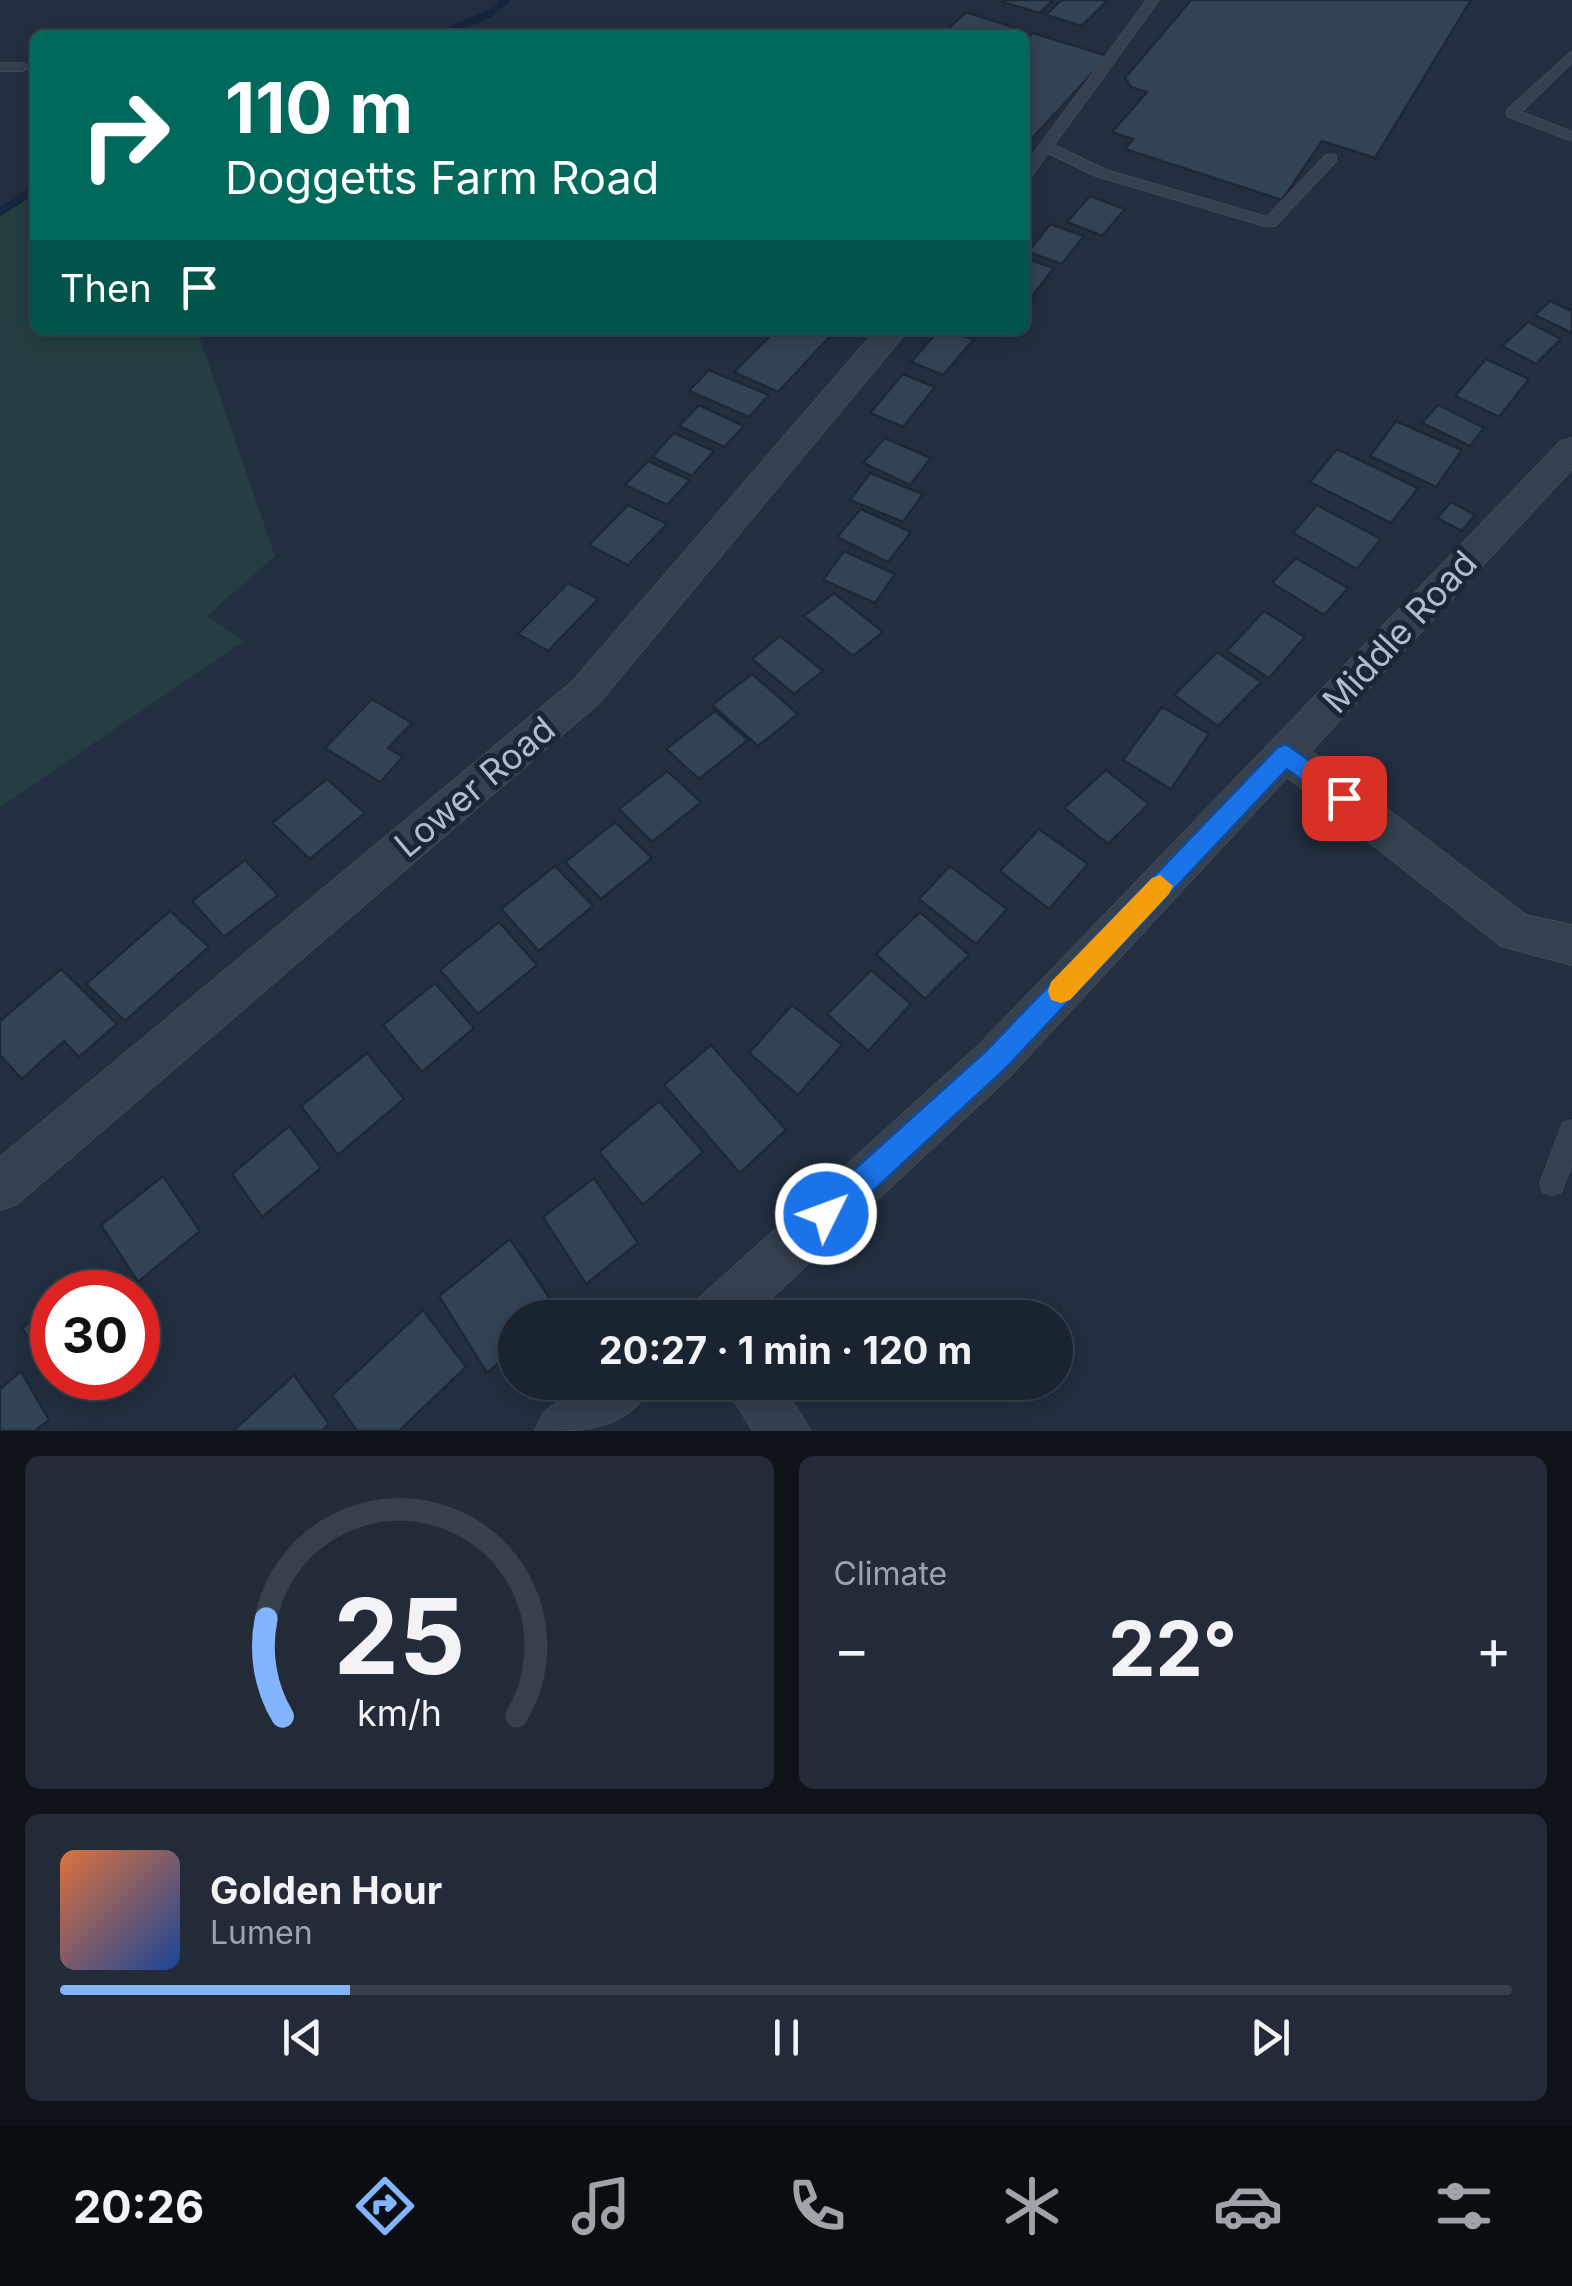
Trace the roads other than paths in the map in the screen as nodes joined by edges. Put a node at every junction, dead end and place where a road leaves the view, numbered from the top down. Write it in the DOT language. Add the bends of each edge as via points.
graph roads {
  1 [pos="1153,0"];
  2 [pos="1572,55"];
  3 [pos="22,67"];
  4 [pos="0,68"];
  5 [pos="1572,137"];
  6 [pos="1048,148"];
  7 [pos="1330,158"];
  8 [pos="1030,169"];
  9 [pos="890,335"];
  10 [pos="1572,449"];
  11 [pos="1286,754"];
  12 [pos="1572,945"];
  13 [pos="1572,1132"];
  14 [pos="1552,1183"];
  15 [pos="0,1187"];
  16 [pos="733,1300"];
  17 [pos="603,1400"];
  18 [pos="762,1400"];
  19 [pos="561,1431"];
  20 [pos="785,1431"];
  1 -- 6 [label="lane"];
  2 -- 5 [label="lane" via="1512,113"];
  3 -- 4 [label="lane"];
  6 -- 7 [label="lane" via="1101,172 1270,223"];
  6 -- 8 [label="lane"];
  9 -- 15 [label="street, Lower Road" via="586,692"];
  10 -- 11 [label="street, Middle Road"];
  11 -- 12 [label="street" via="1516,932"];
  11 -- 16 [label="street, Middle Road" via="995,1060"];
  13 -- 14 [label="lane"];
  17 -- 19 [label="street"];
  18 -- 20 [label="street"];
}
